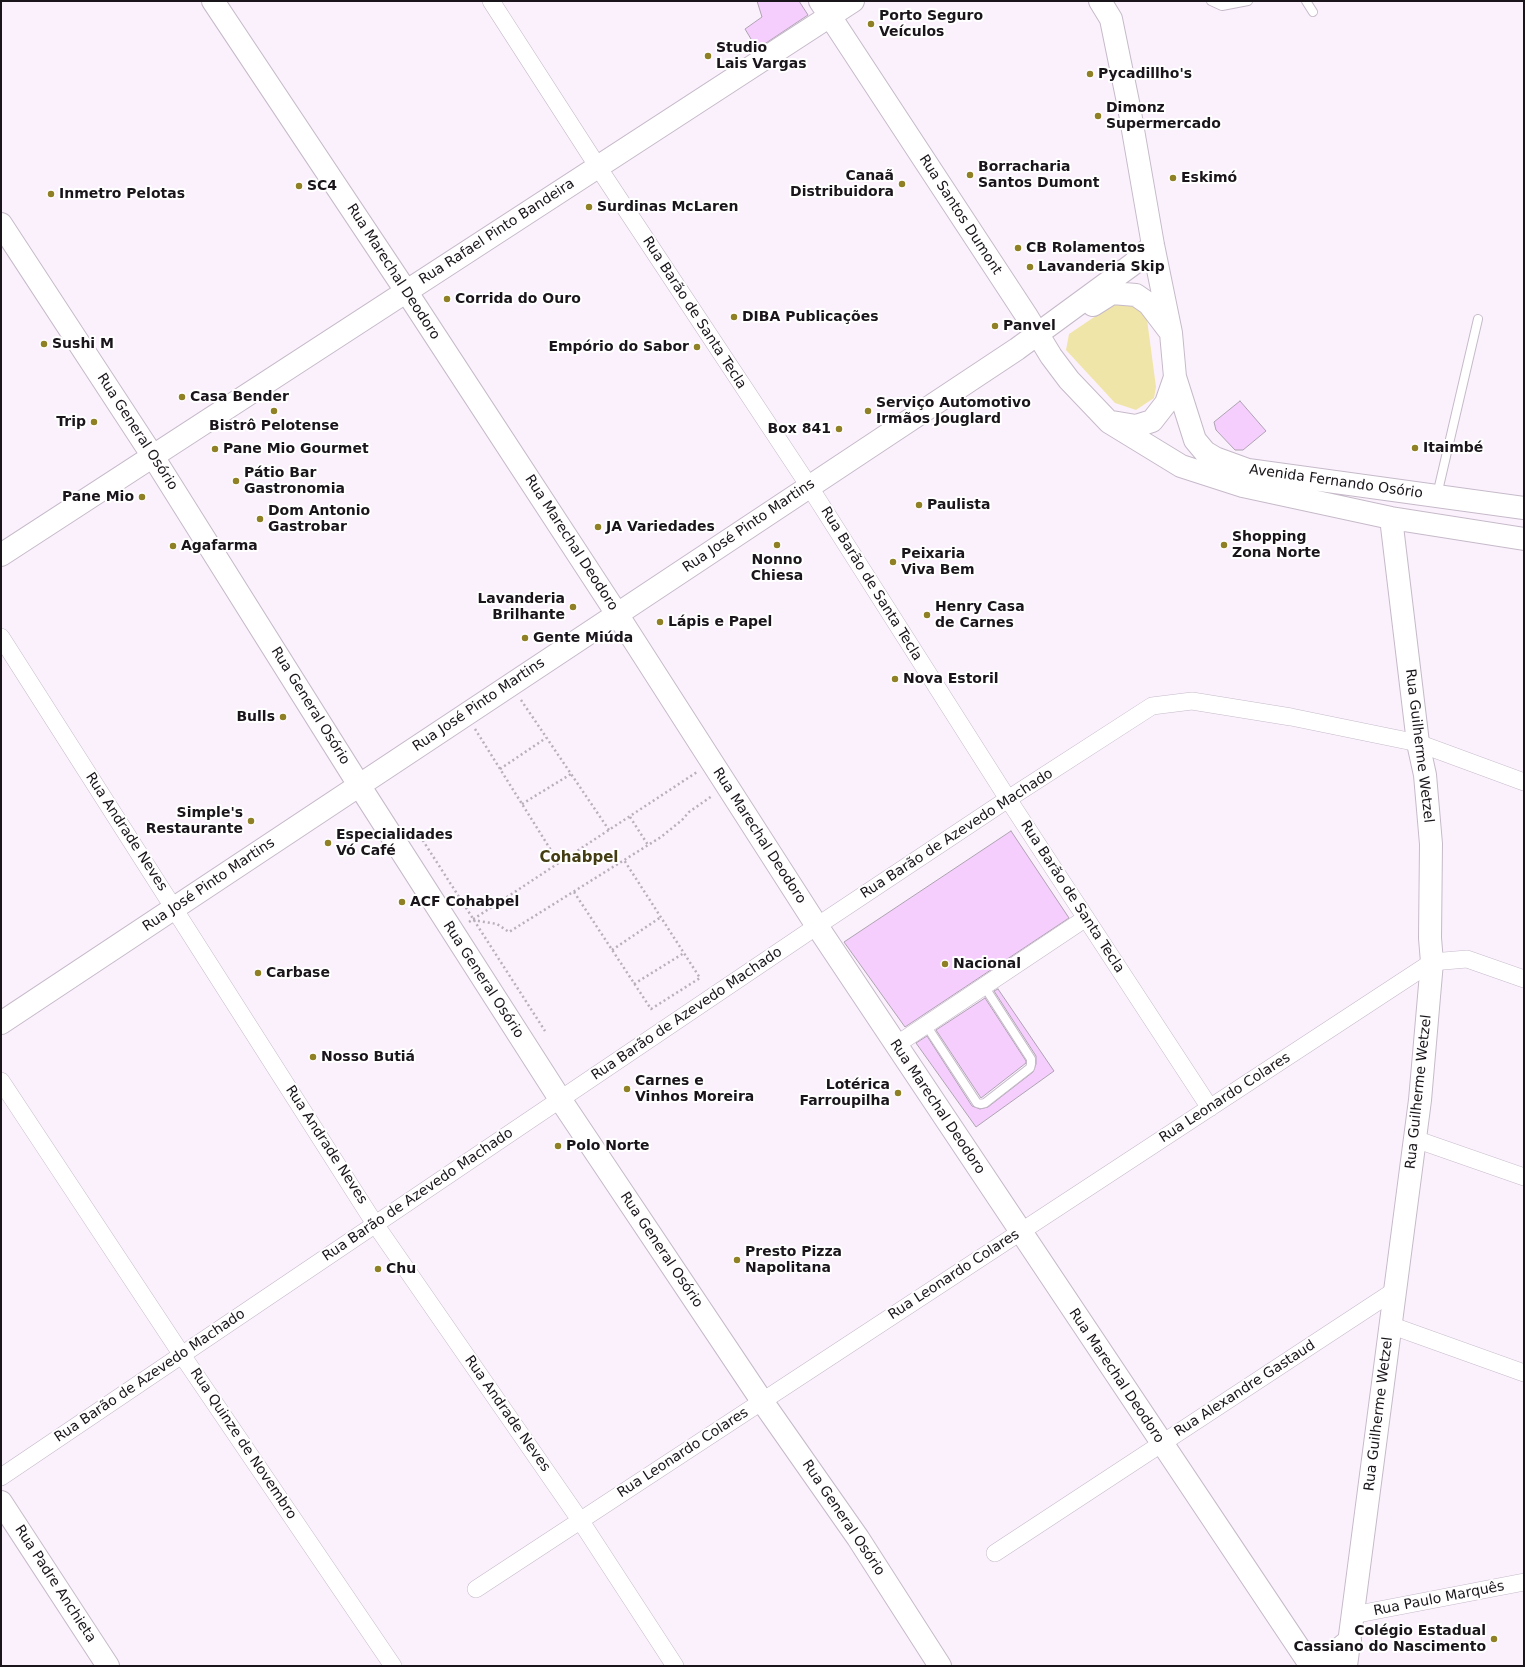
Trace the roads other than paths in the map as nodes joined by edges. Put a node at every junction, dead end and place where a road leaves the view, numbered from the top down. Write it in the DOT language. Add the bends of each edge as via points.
graph roads {
  1 [pos="213,1"];
  2 [pos="491,1"];
  3 [pos="853,1"];
  4 [pos="1100,1"];
  5 [pos="1211,1"];
  6 [pos="1248,1"];
  7 [pos="1306,1"];
  8 [pos="825,9"];
  9 [pos="1314,12"];
  10 [pos="598,167"];
  11 [pos="1,224"];
  12 [pos="1153,244"];
  13 [pos="406,291"];
  14 [pos="1478,319"];
  15 [pos="1171,333"];
  16 [pos="1038,334"];
  17 [pos="1017,349"];
  18 [pos="1053,358"];
  19 [pos="1175,377"];
  20 [pos="1109,422"];
  21 [pos="152,456"];
  22 [pos="809,486"];
  23 [pos="1437,496"];
  24 [pos="1524,508"];
  25 [pos="1391,518"];
  26 [pos="1524,539"];
  27 [pos="1,555"];
  28 [pos="617,614"];
  29 [pos="1,637"];
  30 [pos="1418,743"];
  31 [pos="1524,782"];
  32 [pos="359,785"];
  33 [pos="1008,799"];
  34 [pos="174,908"];
  35 [pos="1086,918"];
  36 [pos="817,926"];
  37 [pos="1432,962"];
  38 [pos="1524,979"];
  39 [pos="984,986"];
  40 [pos="1,1023"];
  41 [pos="926,1025"];
  42 [pos="896,1045"];
  43 [pos="1,1081"];
  44 [pos="560,1099"];
  45 [pos="1210,1108"];
  46 [pos="1415,1139"];
  47 [pos="1524,1177"];
  48 [pos="375,1224"];
  49 [pos="1020,1232"];
  50 [pos="1394,1292"];
  51 [pos="1390,1326"];
  52 [pos="182,1355"];
  53 [pos="1524,1373"];
  54 [pos="762,1401"];
  55 [pos="1162,1444"];
  56 [pos="1,1477"];
  57 [pos="1,1502"];
  58 [pos="580,1520"];
  59 [pos="995,1552"];
  60 [pos="1524,1582"];
  61 [pos="476,1589"];
  62 [pos="1353,1615"];
  63 [pos="1350,1640"];
  64 [pos="1307,1660"];
  65 [pos="108,1666"];
  66 [pos="393,1666"];
  67 [pos="676,1666"];
  68 [pos="940,1666"];
  69 [pos="1346,1666"];
  1 -- 13 [label="street, Rua Marechal Deodoro"];
  2 -- 10 [label="street, Rua Barão de Santa Tecla"];
  3 -- 8 [label="street, Rua Rafael Pinto Bandeira"];
  4 -- 12 [label="street, Avenida Fernando Osório" via="1111,19"];
  5 -- 6 [label="lane" via="1222,6"];
  7 -- 9 [label="lane"];
  8 -- 10 [label="street, Rua Rafael Pinto Bandeira"];
  8 -- 16 [label="street, Rua Santos Dumont"];
  10 -- 13 [label="street, Rua Rafael Pinto Bandeira"];
  10 -- 22 [label="street, Rua Barão de Santa Tecla"];
  11 -- 21 [label="street, Rua General Osório"];
  12 -- 15 [label="street, Avenida Fernando Osório"];
  12 -- 16 [label="street, Rua José Pinto Martins" via="1133,264"];
  13 -- 21 [label="street, Rua Rafael Pinto Bandeira"];
  13 -- 28 [label="street, Rua Marechal Deodoro"];
  14 -- 23 [label="lane"];
  15 -- 18 [label="street" via="1149,304 1136,295 1112,293 1064,323 1056,338"];
  15 -- 19 [label="street, Avenida Fernando Osório"];
  16 -- 17 [label="street, Rua José Pinto Martins"];
  16 -- 18 [label="street, Rua Santos Dumont"];
  17 -- 18 [label="street" via="1031,350"];
  17 -- 22 [label="street, Rua José Pinto Martins"];
  18 -- 20 [label="street, Rua Santos Dumont" via="1069,380"];
  19 -- 20 [label="street" via="1166,403 1152,421 1136,426"];
  19 -- 23 [label="street, Avenida Fernando Osório" via="1195,440 1205,452 1215,458 1248,470"];
  20 -- 25 [label="street, Avenida Fernando Osório" via="1181,466 1243,486"];
  21 -- 27 [label="street, Rua Rafael Pinto Bandeira"];
  21 -- 32 [label="street, Rua General Osório"];
  22 -- 28 [label="street, Rua José Pinto Martins"];
  22 -- 33 [label="street, Rua Barão de Santa Tecla"];
  23 -- 24 [label="street, Avenida Fernando Osório"];
  25 -- 26 [label="street, Avenida Fernando Osório"];
  25 -- 30 [label="street, Rua Guilherme Wetzel"];
  28 -- 32 [label="street, Rua José Pinto Martins"];
  28 -- 36 [label="street, Rua Marechal Deodoro"];
  29 -- 34 [label="street, Rua Andrade Neves"];
  30 -- 31 [label="street, Rua Barão de Azevedo Machado"];
  30 -- 33 [label="street, Rua Barão de Azevedo Machado" via="1291,717 1192,701 1152,706"];
  30 -- 37 [label="street, Rua Guilherme Wetzel" via="1426,774 1431,844"];
  32 -- 34 [label="street, Rua José Pinto Martins"];
  32 -- 44 [label="street, Rua General Osório"];
  33 -- 35 [label="street, Rua Barão de Santa Tecla"];
  33 -- 36 [label="street, Rua Barão de Azevedo Machado"];
  34 -- 40 [label="street, Rua José Pinto Martins"];
  34 -- 48 [label="street, Rua Andrade Neves"];
  35 -- 39 [label="street"];
  35 -- 45 [label="street, Rua Barão de Santa Tecla"];
  36 -- 42 [label="street, Rua Marechal Deodoro"];
  36 -- 44 [label="street, Rua Barão de Azevedo Machado"];
  37 -- 38 [label="street" via="1467,958"];
  37 -- 45 [label="street, Rua Leonardo Colares"];
  37 -- 46 [label="street, Rua Guilherme Wetzel"];
  39 -- 41 [label="street"];
  39 -- 41 [label="lane" via="1031,1059 1030,1068 985,1103 977,1103"];
  41 -- 42 [label="street"];
  42 -- 49 [label="street, Rua Marechal Deodoro"];
  43 -- 52 [label="street, Rua Quinze de Novembro"];
  44 -- 48 [label="street, Rua Barão de Azevedo Machado"];
  44 -- 54 [label="street, Rua General Osório"];
  45 -- 49 [label="street, Rua Leonardo Colares"];
  46 -- 47 [label="street"];
  46 -- 50 [label="street, Rua Guilherme Wetzel"];
  48 -- 52 [label="street, Rua Barão de Azevedo Machado"];
  48 -- 58 [label="street, Rua Andrade Neves"];
  49 -- 54 [label="street, Rua Leonardo Colares"];
  49 -- 55 [label="street, Rua Marechal Deodoro"];
  50 -- 51 [label="street, Rua Guilherme Wetzel"];
  50 -- 55 [label="street, Rua Alexandre Gastaud"];
  51 -- 53 [label="street"];
  51 -- 62 [label="street, Rua Guilherme Wetzel"];
  52 -- 56 [label="street, Rua Barão de Azevedo Machado"];
  52 -- 66 [label="street, Rua Quinze de Novembro"];
  54 -- 58 [label="street, Rua Leonardo Colares"];
  54 -- 68 [label="street, Rua General Osório" via="858,1538"];
  55 -- 59 [label="street, Rua Alexandre Gastaud"];
  55 -- 64 [label="street, Rua Marechal Deodoro"];
  57 -- 65 [label="street, Rua Padre Anchieta"];
  58 -- 61 [label="street, Rua Leonardo Colares"];
  58 -- 67 [label="street, Rua Andrade Neves"];
  60 -- 62 [label="street, Rua Paulo Marquês"];
  62 -- 63 [label="street, Rua Guilherme Wetzel"];
  63 -- 64 [label="street" via="1333,1654"];
  63 -- 69 [label="street, Rua Guilherme Wetzel"];
}
